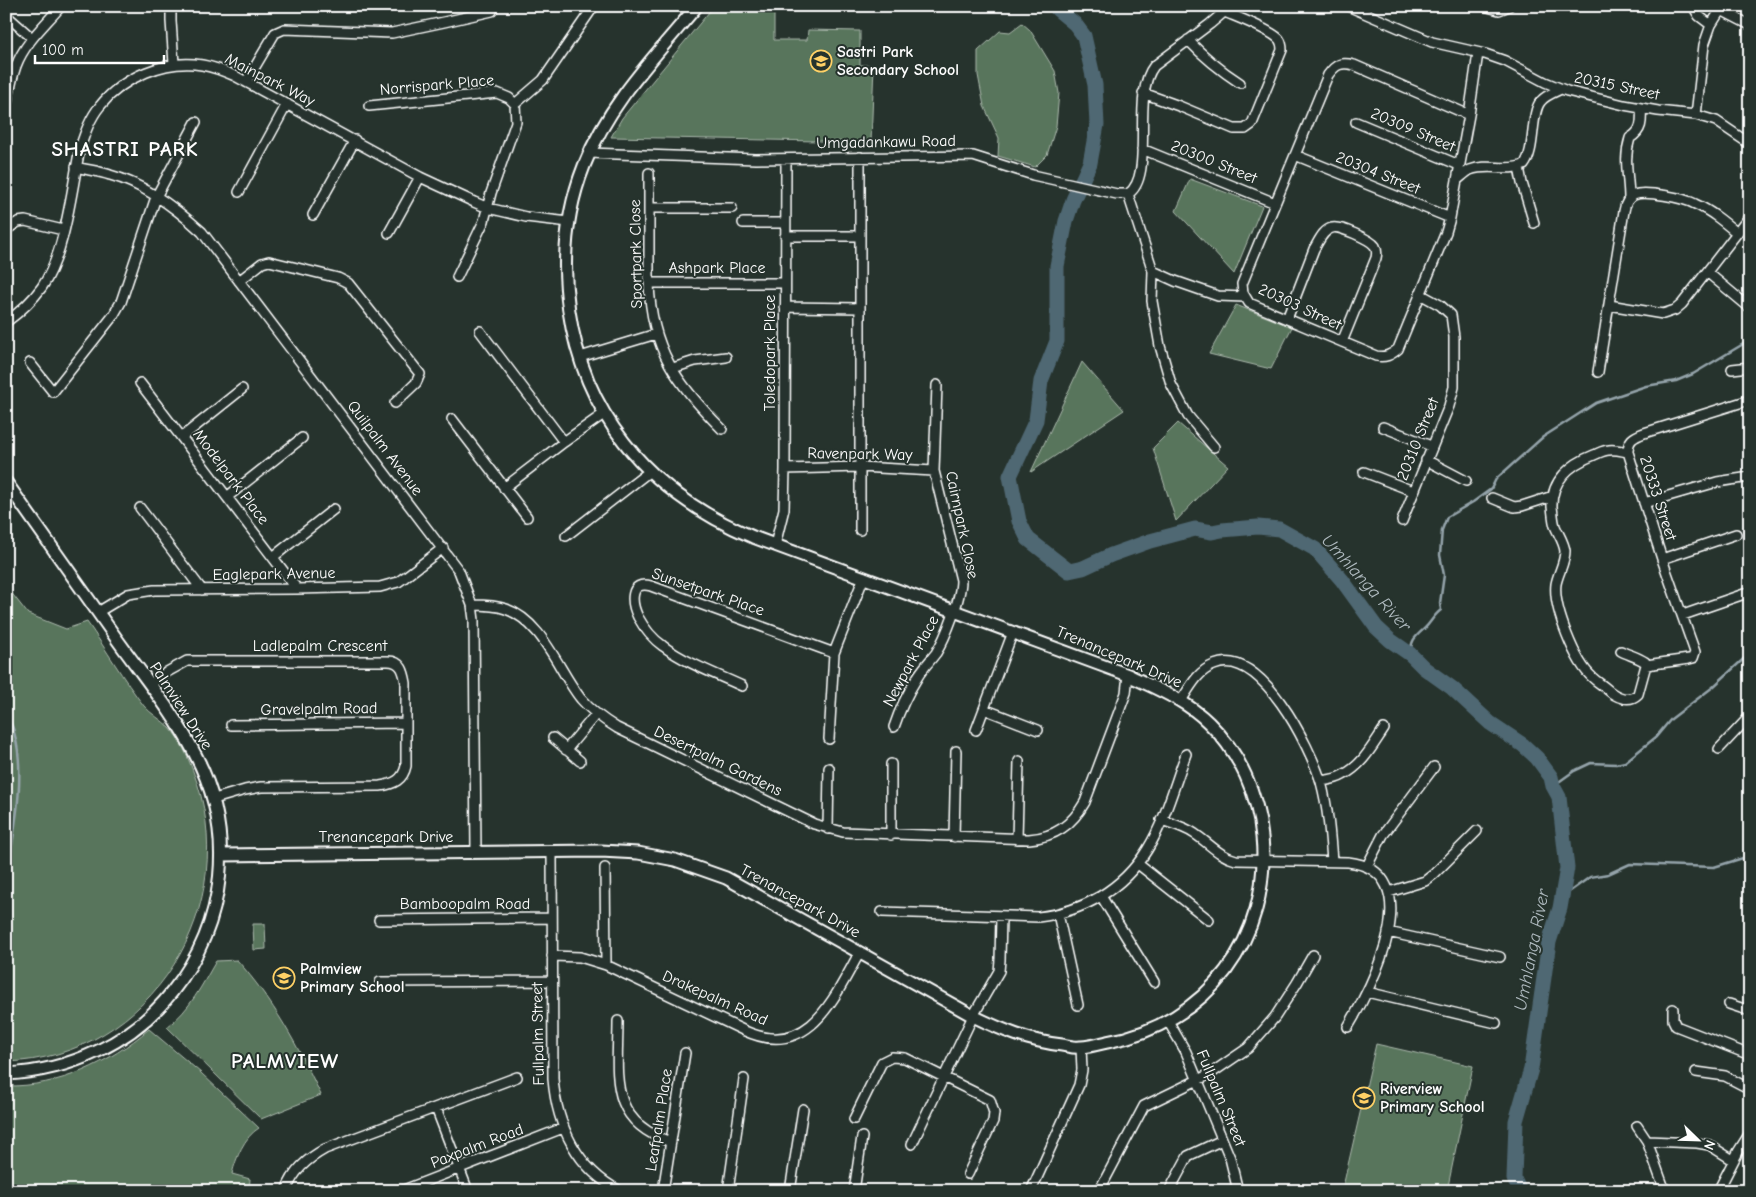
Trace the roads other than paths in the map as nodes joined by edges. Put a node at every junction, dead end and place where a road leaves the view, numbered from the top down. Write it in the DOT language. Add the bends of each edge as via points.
graph roads {
  1 [pos="61,6"];
  2 [pos="171,6"];
  3 [pos="594,6"];
  4 [pos="697,6"];
  5 [pos="1348,6"];
  6 [pos="1375,6"];
  7 [pos="1484,6"];
  8 [pos="1509,6"];
  9 [pos="1693,6"];
  10 [pos="1722,8"];
  11 [pos="1228,9"];
  12 [pos="492,11"];
  13 [pos="6,15"];
  14 [pos="1371,16"];
  15 [pos="1750,25"];
  16 [pos="1711,26"];
  17 [pos="32,38"];
  18 [pos="1188,40"];
  19 [pos="1478,53"];
  20 [pos="174,64"];
  21 [pos="246,82"];
  22 [pos="1240,83"];
  23 [pos="1561,89"];
  24 [pos="1143,93"];
  25 [pos="287,104"];
  26 [pos="515,104"];
  27 [pos="369,106"];
  28 [pos="1641,108"];
  29 [pos="6,109"];
  30 [pos="1469,115"];
  31 [pos="1696,115"];
  32 [pos="196,122"];
  33 [pos="1356,122"];
  34 [pos="355,140"];
  35 [pos="1750,144"];
  36 [pos="1142,149"];
  37 [pos="589,153"];
  38 [pos="1295,154"];
  39 [pos="860,157"];
  40 [pos="786,159"];
  41 [pos="1459,165"];
  42 [pos="76,167"];
  43 [pos="1519,167"];
  44 [pos="649,173"];
  45 [pos="420,177"];
  46 [pos="1457,180"];
  47 [pos="239,192"];
  48 [pos="1128,194"];
  49 [pos="156,197"];
  50 [pos="1629,199"];
  51 [pos="1275,203"];
  52 [pos="488,208"];
  53 [pos="650,208"];
  54 [pos="732,208"];
  55 [pos="314,215"];
  56 [pos="1450,218"];
  57 [pos="569,222"];
  58 [pos="1748,222"];
  59 [pos="743,223"];
  60 [pos="786,223"];
  61 [pos="1534,223"];
  62 [pos="6,230"];
  63 [pos="63,230"];
  64 [pos="1737,232"];
  65 [pos="389,233"];
  66 [pos="786,236"];
  67 [pos="860,236"];
  68 [pos="1153,271"];
  69 [pos="1707,272"];
  70 [pos="457,277"];
  71 [pos="239,280"];
  72 [pos="648,283"];
  73 [pos="785,283"];
  74 [pos="1420,294"];
  75 [pos="1245,297"];
  76 [pos="1609,306"];
  77 [pos="785,307"];
  78 [pos="860,308"];
  79 [pos="1750,308"];
  80 [pos="1287,319"];
  81 [pos="6,322"];
  82 [pos="480,331"];
  83 [pos="656,334"];
  84 [pos="1342,342"];
  85 [pos="580,357"];
  86 [pos="726,357"];
  87 [pos="30,363"];
  88 [pos="1750,367"];
  89 [pos="673,368"];
  90 [pos="1732,369"];
  91 [pos="1598,372"];
  92 [pos="140,383"];
  93 [pos="936,385"];
  94 [pos="242,389"];
  95 [pos="1746,401"];
  96 [pos="395,403"];
  97 [pos="605,414"];
  98 [pos="452,419"];
  99 [pos="1383,427"];
  100 [pos="722,429"];
  101 [pos="182,437"];
  102 [pos="302,438"];
  103 [pos="564,442"];
  104 [pos="1431,446"];
  105 [pos="1214,447"];
  106 [pos="1628,452"];
  107 [pos="1426,460"];
  108 [pos="860,467"];
  109 [pos="785,468"];
  110 [pos="934,471"];
  111 [pos="650,472"];
  112 [pos="1364,472"];
  113 [pos="1750,477"];
  114 [pos="1466,480"];
  115 [pos="6,482"];
  116 [pos="504,488"];
  117 [pos="1413,491"];
  118 [pos="1553,496"];
  119 [pos="227,497"];
  120 [pos="1492,498"];
  121 [pos="1644,503"];
  122 [pos="140,508"];
  123 [pos="334,509"];
  124 [pos="526,517"];
  125 [pos="1402,521"];
  126 [pos="860,530"];
  127 [pos="1736,534"];
  128 [pos="566,536"];
  129 [pos="775,545"];
  130 [pos="443,548"];
  131 [pos="273,557"];
  132 [pos="1662,559"];
  133 [pos="864,577"];
  134 [pos="297,589"];
  135 [pos="202,590"];
  136 [pos="1750,592"];
  137 [pos="472,605"];
  138 [pos="955,610"];
  139 [pos="98,612"];
  140 [pos="1683,615"];
  141 [pos="1012,632"];
  142 [pos="1621,651"];
  143 [pos="834,653"];
  144 [pos="1646,665"];
  145 [pos="1128,675"];
  146 [pos="150,685"];
  147 [pos="742,686"];
  148 [pos="1181,701"];
  149 [pos="984,709"];
  150 [pos="596,714"];
  151 [pos="1750,716"];
  152 [pos="406,723"];
  153 [pos="231,725"];
  154 [pos="894,727"];
  155 [pos="1384,729"];
  156 [pos="976,730"];
  157 [pos="1038,730"];
  158 [pos="553,738"];
  159 [pos="829,739"];
  160 [pos="566,750"];
  161 [pos="1719,750"];
  162 [pos="956,751"];
  163 [pos="1186,754"];
  164 [pos="580,761"];
  165 [pos="1019,761"];
  166 [pos="891,764"];
  167 [pos="1434,767"];
  168 [pos="829,768"];
  169 [pos="1321,782"];
  170 [pos="214,799"];
  171 [pos="1162,820"];
  172 [pos="828,829"];
  173 [pos="1477,831"];
  174 [pos="891,835"];
  175 [pos="954,837"];
  176 [pos="1017,839"];
  177 [pos="476,852"];
  178 [pos="552,852"];
  179 [pos="222,855"];
  180 [pos="1264,860"];
  181 [pos="1332,861"];
  182 [pos="1138,864"];
  183 [pos="1367,866"];
  184 [pos="605,868"];
  185 [pos="1389,892"];
  186 [pos="1101,896"];
  187 [pos="882,912"];
  188 [pos="1058,914"];
  189 [pos="1001,917"];
  190 [pos="552,918"];
  191 [pos="379,920"];
  192 [pos="1209,920"];
  193 [pos="1388,932"];
  194 [pos="860,952"];
  195 [pos="1313,955"];
  196 [pos="552,956"];
  197 [pos="1500,957"];
  198 [pos="606,964"];
  199 [pos="552,981"];
  200 [pos="380,982"];
  201 [pos="1154,982"];
  202 [pos="1367,992"];
  203 [pos="1078,1004"];
  204 [pos="1729,1004"];
  205 [pos="1673,1009"];
  206 [pos="1750,1010"];
  207 [pos="973,1016"];
  208 [pos="618,1021"];
  209 [pos="1168,1021"];
  210 [pos="1496,1023"];
  211 [pos="1348,1026"];
  212 [pos="1081,1047"];
  213 [pos="684,1053"];
  214 [pos="1750,1055"];
  215 [pos="1696,1072"];
  216 [pos="6,1074"];
  217 [pos="517,1077"];
  218 [pos="944,1077"];
  219 [pos="744,1079"];
  220 [pos="1198,1080"];
  221 [pos="1750,1089"];
  222 [pos="436,1108"];
  223 [pos="803,1109"];
  224 [pos="854,1119"];
  225 [pos="1636,1126"];
  226 [pos="563,1128"];
  227 [pos="1750,1133"];
  228 [pos="862,1137"];
  229 [pos="1222,1140"];
  230 [pos="1647,1141"];
  231 [pos="671,1142"];
  232 [pos="912,1144"];
  233 [pos="1733,1160"];
  234 [pos="460,1169"];
  235 [pos="968,1174"];
  236 [pos="286,1191"];
  237 [pos="402,1191"];
  238 [pos="468,1191"];
  239 [pos="620,1191"];
  240 [pos="663,1191"];
  241 [pos="728,1191"];
  242 [pos="790,1191"];
  243 [pos="854,1191"];
  244 [pos="1031,1191"];
  245 [pos="1099,1191"];
  246 [pos="1169,1191"];
  247 [pos="1238,1191"];
  248 [pos="1664,1191"];
  249 [pos="1718,1191"];
  1 -- 17 [label="street"];
  2 -- 20 [label="street"];
  3 -- 26 [label="street" via="543,80"];
  4 -- 37 [label="street, Trenancepark Drive" via="622,96"];
  5 -- 14 [label="street, 20315 Street"];
  6 -- 14 [label="street"];
  7 -- 8 [label="street" via="1499,10"];
  9 -- 16 [label="street"];
  10 -- 15 [label="street"];
  10 -- 16 [label="street"];
  11 -- 18 [label="street"];
  11 -- 24 [label="street" via="1282,43 1252,124 1245,129 1234,129"];
  12 -- 21 [label="street" via="392,32 284,29 276,33"];
  13 -- 17 [label="street"];
  14 -- 19 [label="street, 20315 Street" via="1432,42"];
  16 -- 31 [label="street" via="1704,45"];
  17 -- 29 [label="street" via="16,65"];
  18 -- 22 [label="street" via="1220,70"];
  18 -- 24 [label="street" via="1154,66 1146,77"];
  19 -- 23 [label="street, 20315 Street" via="1505,61"];
  19 -- 30 [label="street, 20303 Street"];
  20 -- 21 [label="street, Mainpark Way" via="212,67"];
  20 -- 42 [label="street, Mainpark Way" via="139,75 107,98 89,124"];
  21 -- 25 [label="street, Mainpark Way"];
  23 -- 28 [label="street, 20315 Street"];
  23 -- 43 [label="street" via="1540,103 1527,161"];
  24 -- 36 [label="street"];
  25 -- 34 [label="street, Mainpark Way"];
  25 -- 47 [label="street"];
  26 -- 27 [label="street, Norrispark Place" via="497,93"];
  26 -- 52 [label="street" via="516,122"];
  28 -- 31 [label="street, 20315 Street"];
  28 -- 50 [label="street" via="1640,130 1630,138 1626,158"];
  30 -- 38 [label="street, 20303 Street" via="1354,65 1339,64 1328,75"];
  30 -- 41 [label="street, 20303 Street"];
  31 -- 35 [label="street, 20315 Street" via="1716,121"];
  32 -- 49 [label="street"];
  33 -- 41 [label="street, 20309 Street"];
  34 -- 45 [label="street, Mainpark Way"];
  34 -- 55 [label="street"];
  36 -- 48 [label="street" via="1137,186"];
  36 -- 51 [label="street, 20300 Street"];
  37 -- 40 [label="street, Umgadankawu Road"];
  37 -- 57 [label="street, Trenancepark Drive"];
  38 -- 51 [label="street, 20303 Street"];
  38 -- 56 [label="street, 20304 Street"];
  39 -- 40 [label="street, Umgadankawu Road"];
  39 -- 48 [label="street, Umgadankawu Road" via="973,156 1033,175"];
  39 -- 67 [label="street"];
  40 -- 60 [label="street, Toledopark Place"];
  41 -- 46 [label="street, 20303 Street"];
  42 -- 49 [label="street, Quilpalm Avenue" via="112,175"];
  42 -- 63 [label="street, Mainpark Way"];
  43 -- 46 [label="street" via="1470,170"];
  43 -- 61 [label="street"];
  44 -- 53 [label="street, Sportpark Close"];
  45 -- 52 [label="street, Mainpark Way"];
  45 -- 65 [label="street"];
  46 -- 56 [label="street, 20303 Street"];
  48 -- 68 [label="street"];
  49 -- 71 [label="street, Quilpalm Avenue" via="202,232"];
  49 -- 87 [label="street" via="125,292 112,316 53,392"];
  50 -- 64 [label="street" via="1641,193 1686,200"];
  50 -- 76 [label="street" via="1624,211"];
  51 -- 75 [label="street, 20303 Street" via="1242,284"];
  52 -- 57 [label="street, Mainpark Way"];
  52 -- 70 [label="street"];
  53 -- 54 [label="street"];
  53 -- 72 [label="street, Sportpark Close"];
  56 -- 74 [label="street, 20303 Street"];
  57 -- 85 [label="street, Trenancepark Drive" via="568,299"];
  58 -- 64 [label="street"];
  59 -- 60 [label="street"];
  60 -- 66 [label="street, Toledopark Place"];
  62 -- 63 [label="street" via="25,221"];
  63 -- 81 [label="street, Mainpark Way" via="56,259 43,286"];
  64 -- 69 [label="street"];
  66 -- 67 [label="street"];
  66 -- 73 [label="street, Toledopark Place"];
  67 -- 78 [label="street"];
  68 -- 75 [label="street" via="1218,296"];
  68 -- 105 [label="street" via="1152,301 1171,384 1188,416"];
  69 -- 76 [label="street" via="1682,304 1670,313"];
  69 -- 79 [label="street"];
  71 -- 96 [label="street" via="269,261 348,283 420,374 416,383"];
  71 -- 130 [label="street, Quilpalm Avenue"];
  72 -- 73 [label="street, Ashpark Place"];
  72 -- 83 [label="street, Sportpark Close"];
  73 -- 77 [label="street, Toledopark Place"];
  74 -- 84 [label="street, 20303 Street" via="1393,354 1376,356"];
  74 -- 104 [label="street, 20310 Street" via="1451,315 1454,336 1454,387"];
  75 -- 80 [label="street, 20303 Street" via="1249,303"];
  76 -- 91 [label="street"];
  77 -- 78 [label="street"];
  77 -- 109 [label="street, Toledopark Place"];
  78 -- 108 [label="street"];
  80 -- 84 [label="street, 20303 Street"];
  80 -- 84 [label="street" via="1314,249 1325,232 1339,227 1370,241 1377,251"];
  82 -- 103 [label="street"];
  83 -- 85 [label="street"];
  83 -- 89 [label="street, Sportpark Close"];
  85 -- 97 [label="street, Trenancepark Drive"];
  86 -- 89 [label="street"];
  88 -- 90 [label="street"];
  89 -- 100 [label="street, Sportpark Close" via="687,392"];
  92 -- 101 [label="street, Modelpark Place"];
  93 -- 110 [label="street, Cairnpark Close"];
  94 -- 101 [label="street"];
  95 -- 106 [label="street, 20333 Street" via="1633,437"];
  97 -- 103 [label="street"];
  97 -- 111 [label="street, Trenancepark Drive"];
  98 -- 116 [label="street"];
  99 -- 104 [label="street"];
  101 -- 119 [label="street, Modelpark Place"];
  102 -- 119 [label="street"];
  103 -- 116 [label="street"];
  104 -- 107 [label="street, 20310 Street"];
  106 -- 118 [label="street" via="1609,450 1571,466 1559,480"];
  106 -- 121 [label="street, 20333 Street"];
  107 -- 114 [label="street"];
  107 -- 117 [label="street, 20310 Street"];
  108 -- 109 [label="street, Ravenpark Way"];
  108 -- 110 [label="street, Ravenpark Way"];
  108 -- 126 [label="street"];
  109 -- 129 [label="street, Toledopark Place" via="784,509"];
  110 -- 138 [label="street, Cairnpark Close" via="961,580"];
  111 -- 128 [label="street"];
  111 -- 129 [label="street, Trenancepark Drive" via="699,511 733,529"];
  112 -- 117 [label="street"];
  113 -- 121 [label="street" via="1717,482"];
  115 -- 139 [label="street, Palmview Drive"];
  116 -- 124 [label="street"];
  117 -- 125 [label="street, 20310 Street"];
  118 -- 120 [label="street" via="1514,507"];
  118 -- 144 [label="street" via="1554,524 1565,548 1556,585 1560,616 1582,665 1592,678 1617,698 1638,694"];
  119 -- 131 [label="street, Modelpark Place"];
  121 -- 132 [label="street, 20333 Street"];
  122 -- 135 [label="street"];
  123 -- 131 [label="street"];
  127 -- 132 [label="street"];
  129 -- 133 [label="street, Trenancepark Drive"];
  130 -- 134 [label="street, Eaglepark Avenue" via="389,585"];
  130 -- 137 [label="street, Quilpalm Avenue" via="459,571"];
  131 -- 134 [label="street, Modelpark Place"];
  132 -- 140 [label="street, 20333 Street"];
  133 -- 138 [label="street, Trenancepark Drive"];
  133 -- 143 [label="street"];
  134 -- 135 [label="street, Eaglepark Avenue"];
  135 -- 139 [label="street, Eaglepark Avenue" via="139,591 118,598"];
  136 -- 140 [label="street"];
  137 -- 150 [label="street, Desertpalm Gardens" via="498,606 529,622 580,698"];
  137 -- 177 [label="street, Quilpalm Avenue"];
  138 -- 141 [label="street, Trenancepark Drive"];
  138 -- 154 [label="street, Newpark Place" via="937,652 918,675 903,702"];
  139 -- 146 [label="street, Palmview Drive"];
  140 -- 144 [label="street, 20333 Street" via="1695,652 1693,658"];
  141 -- 145 [label="street, Trenancepark Drive"];
  141 -- 149 [label="street"];
  142 -- 144 [label="street" via="1640,658"];
  143 -- 147 [label="street, Sunsetpark Place" via="651,586 638,586 634,593 634,606 655,639 678,656"];
  143 -- 159 [label="street"];
  145 -- 148 [label="street, Trenancepark Drive"];
  145 -- 176 [label="street, Desertpalm Gardens" via="1126,692 1079,812 1068,825 1050,836"];
  146 -- 152 [label="street, Ladlepalm Crescent" via="187,662 394,661 404,672"];
  146 -- 170 [label="street, Palmview Drive" via="195,754"];
  148 -- 169 [label="street" via="1196,678 1215,664 1234,663 1248,669 1270,690 1296,727"];
  148 -- 180 [label="street, Trenancepark Drive" via="1210,723 1242,768 1258,808"];
  149 -- 156 [label="street"];
  149 -- 157 [label="street"];
  150 -- 160 [label="street"];
  150 -- 172 [label="street, Desertpalm Gardens" via="617,728"];
  151 -- 161 [label="street"];
  152 -- 153 [label="street, Gravelpalm Road"];
  152 -- 170 [label="street, Ladlepalm Crescent" via="406,766 396,782 380,786 261,787"];
  155 -- 169 [label="street" via="1350,772"];
  158 -- 160 [label="street"];
  160 -- 164 [label="street"];
  162 -- 175 [label="street"];
  163 -- 171 [label="street"];
  165 -- 176 [label="street"];
  166 -- 174 [label="street"];
  167 -- 183 [label="street" via="1383,835"];
  168 -- 172 [label="street"];
  169 -- 181 [label="street"];
  170 -- 179 [label="street, Palmview Drive"];
  171 -- 180 [label="street" via="1186,828 1226,857"];
  171 -- 182 [label="street"];
  172 -- 174 [label="street, Desertpalm Gardens"];
  173 -- 185 [label="street" via="1425,881"];
  174 -- 175 [label="street, Desertpalm Gardens"];
  175 -- 176 [label="street, Desertpalm Gardens"];
  177 -- 178 [label="street, Trenancepark Drive"];
  177 -- 179 [label="street, Trenancepark Drive"];
  178 -- 190 [label="street, Fullpalm Street"];
  178 -- 194 [label="street, Trenancepark Drive" via="638,853 704,869 744,887"];
  179 -- 216 [label="street, Palmview Drive" via="216,898 203,942 182,979 160,1006 126,1035 98,1051 55,1068"];
  180 -- 181 [label="street"];
  180 -- 209 [label="street, Trenancepark Drive" via="1256,910 1236,956 1209,990"];
  181 -- 183 [label="street"];
  182 -- 186 [label="street"];
  182 -- 192 [label="street"];
  183 -- 185 [label="street" via="1386,883"];
  184 -- 198 [label="street"];
  185 -- 193 [label="street" via="1392,911"];
  186 -- 188 [label="street"];
  186 -- 201 [label="street"];
  187 -- 189 [label="street"];
  188 -- 189 [label="street"];
  188 -- 203 [label="street"];
  189 -- 207 [label="street" via="999,971"];
  190 -- 191 [label="street, Bamboopalm Road"];
  190 -- 196 [label="street, Fullpalm Street"];
  193 -- 197 [label="street"];
  193 -- 202 [label="street"];
  194 -- 198 [label="street, Drakepalm Road" via="830,1005 809,1028 796,1035 768,1038 755,1035"];
  194 -- 207 [label="street, Trenancepark Drive"];
  195 -- 220 [label="street" via="1275,1017 1248,1048"];
  196 -- 198 [label="street, Drakepalm Road" via="580,957"];
  196 -- 199 [label="street, Fullpalm Street"];
  199 -- 200 [label="street"];
  199 -- 226 [label="street, Fullpalm Street" via="553,1079"];
  202 -- 210 [label="street"];
  202 -- 211 [label="street"];
  204 -- 206 [label="street"];
  205 -- 214 [label="street" via="1676,1026"];
  207 -- 212 [label="street, Trenancepark Drive" via="1003,1031 1040,1043"];
  207 -- 218 [label="street"];
  208 -- 231 [label="street" via="618,1089 623,1104 642,1128"];
  209 -- 212 [label="street, Trenancepark Drive" via="1143,1034"];
  209 -- 220 [label="street, Fullpalm Street"];
  212 -- 244 [label="street" via="1079,1085"];
  213 -- 231 [label="street, Leafpalm Place"];
  215 -- 221 [label="street" via="1725,1076"];
  217 -- 222 [label="street"];
  218 -- 224 [label="street" via="905,1058 887,1059 879,1067"];
  218 -- 232 [label="street"];
  218 -- 235 [label="street" via="990,1100 993,1107 993,1121"];
  219 -- 241 [label="street"];
  220 -- 229 [label="street, Fullpalm Street"];
  220 -- 245 [label="street" via="1144,1106"];
  222 -- 234 [label="street"];
  222 -- 236 [label="street" via="315,1154 293,1175"];
  223 -- 242 [label="street"];
  225 -- 230 [label="street"];
  226 -- 234 [label="street, Paxpalm Road"];
  226 -- 239 [label="street, Fullpalm Street" via="584,1162"];
  227 -- 233 [label="street"];
  228 -- 243 [label="street"];
  229 -- 246 [label="street" via="1188,1156"];
  229 -- 247 [label="street, Fullpalm Street" via="1236,1176"];
  230 -- 233 [label="street" via="1709,1145"];
  230 -- 248 [label="street"];
  231 -- 240 [label="street, Leafpalm Place"];
  233 -- 249 [label="street"];
  234 -- 237 [label="street, Paxpalm Road"];
  234 -- 238 [label="street"];
}
